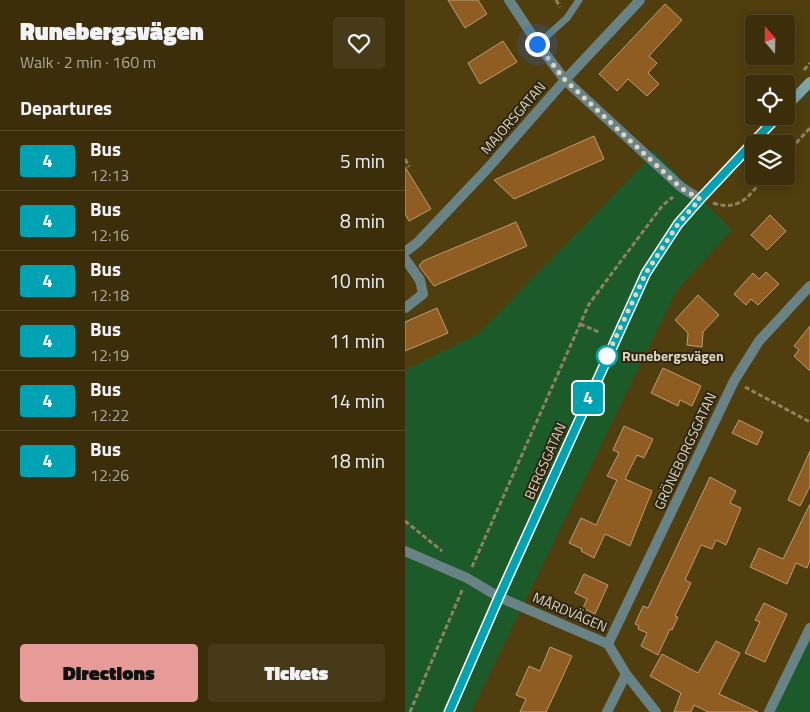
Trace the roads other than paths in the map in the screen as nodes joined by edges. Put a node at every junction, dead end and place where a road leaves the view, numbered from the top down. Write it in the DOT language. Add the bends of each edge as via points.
graph roads {
  1 [pos="509,0"];
  2 [pos="579,0"];
  3 [pos="640,0"];
  4 [pos="537,44"];
  5 [pos="565,80"];
  6 [pos="810,82"];
  7 [pos="795,98"];
  8 [pos="770,125"];
  9 [pos="700,199"];
  10 [pos="405,252"];
  11 [pos="405,259"];
  12 [pos="810,286"];
  13 [pos="405,308"];
  14 [pos="405,552"];
  15 [pos="499,597"];
  16 [pos="810,628"];
  17 [pos="609,644"];
  18 [pos="625,674"];
  19 [pos="449,712"];
  20 [pos="607,712"];
  21 [pos="656,712"];
  22 [pos="769,712"];
  1 -- 4 [label="street"];
  2 -- 4 [label="lane" via="567,18"];
  3 -- 5 [label="street, MAJORSGATAN"];
  4 -- 5 [label="street"];
  5 -- 9 [label="street" via="681,188"];
  5 -- 10 [label="street, MAJORSGATAN" via="488,168"];
  6 -- 7 [label="street"];
  8 -- 9 [label="street, BERGSGATAN"];
  9 -- 15 [label="street, BERGSGATAN" via="678,224 646,273"];
  11 -- 13 [label="street" via="420,280 423,294"];
  12 -- 17 [label="street, GRÖNEBORGSGATAN" via="759,341 734,381"];
  14 -- 15 [label="street, MÅRDVÄGEN" via="467,578"];
  15 -- 17 [label="street, MÅRDVÄGEN"];
  15 -- 19 [label="street, BERGSGATAN"];
  16 -- 22 [label="street"];
  17 -- 18 [label="street, MÅRDVÄGEN"];
  18 -- 20 [label="street"];
  18 -- 21 [label="street, MÅRDVÄGEN"];
}
